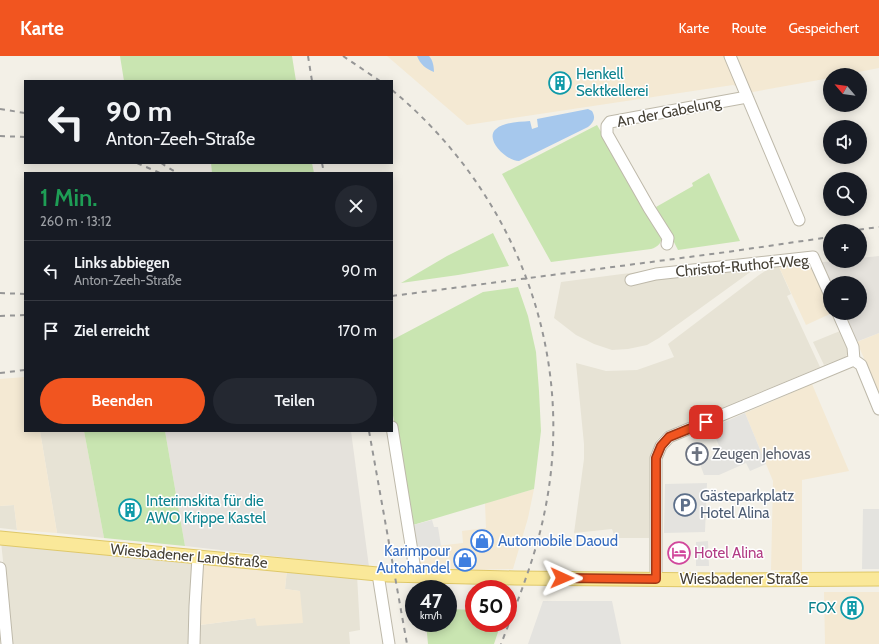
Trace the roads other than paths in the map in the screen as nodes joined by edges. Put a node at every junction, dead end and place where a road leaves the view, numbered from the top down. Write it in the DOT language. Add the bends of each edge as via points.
graph roads {
  1 [pos="730,56"];
  2 [pos="747,97"];
  3 [pos="799,220"];
  4 [pos="667,244"];
  5 [pos="823,279"];
  6 [pos="631,280"];
  7 [pos="841,320"];
  8 [pos="854,360"];
  9 [pos="879,409"];
  10 [pos="393,432"];
  11 [pos="0,538"];
  12 [pos="198,557"];
  13 [pos="0,568"];
  14 [pos="383,574"];
  15 [pos="416,576"];
  16 [pos="656,579"];
  17 [pos="879,579"];
  18 [pos="7,644"];
  19 [pos="194,644"];
  20 [pos="389,644"];
  1 -- 2 [label="street"];
  2 -- 3 [label="street"];
  2 -- 4 [label="street, An der Gabelung" via="610,122 607,126 607,134 668,238"];
  5 -- 6 [label="street, Christof-Ruthof-Weg" via="813,257 656,274"];
  7 -- 8 [label="street" via="853,347"];
  8 -- 9 [label="street" via="861,366"];
  8 -- 16 [label="street" via="669,437 661,446 656,458"];
  10 -- 15 [label="street"];
  11 -- 12 [label="main road, Wiesbadener Landstraße"];
  12 -- 14 [label="main road, Wiesbadener Landstraße"];
  12 -- 19 [label="street"];
  13 -- 18 [label="street"];
  14 -- 15 [label="main road, Wiesbadener Straße"];
  14 -- 20 [label="street"];
  15 -- 16 [label="main road, Wiesbadener Straße"];
  16 -- 17 [label="main road, Wiesbadener Straße"];
}
